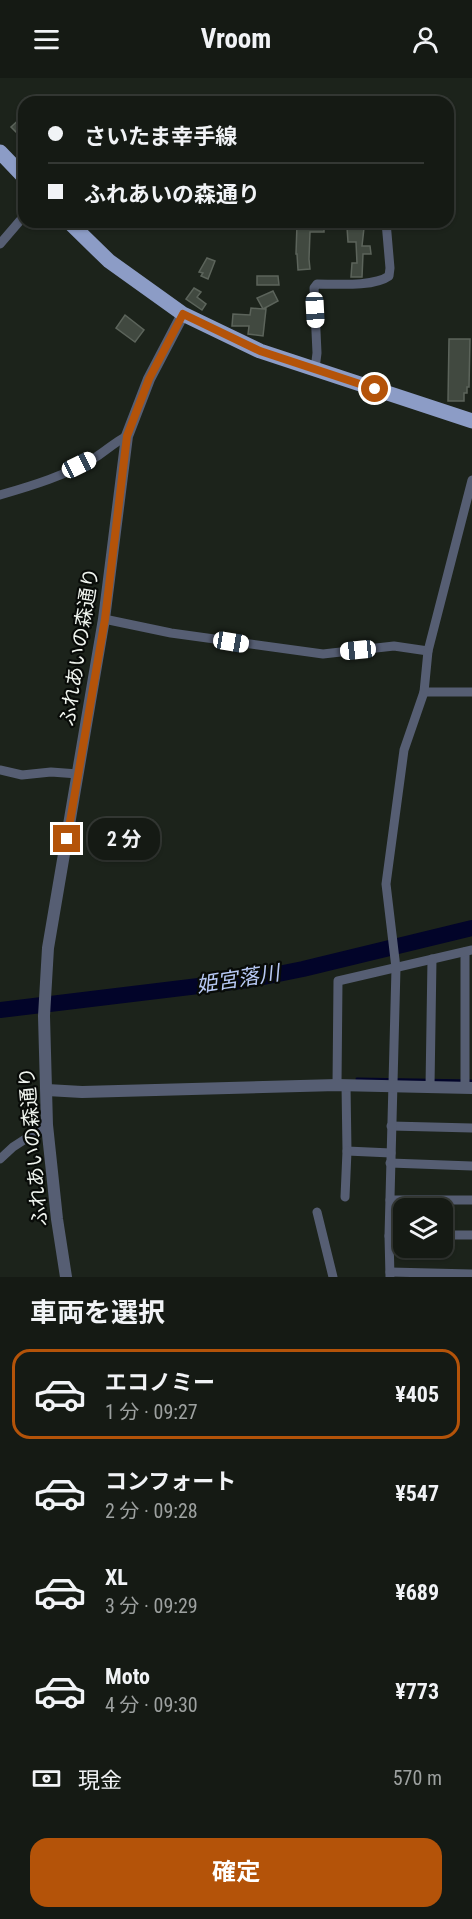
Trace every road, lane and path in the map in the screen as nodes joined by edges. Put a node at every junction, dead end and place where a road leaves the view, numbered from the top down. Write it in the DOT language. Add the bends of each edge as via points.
graph roads {
  1 [pos="0,152"];
  2 [pos="18,171"];
  3 [pos="18,223"];
  4 [pos="75,228"];
  5 [pos="387,228"];
  6 [pos="0,244"];
  7 [pos="183,314"];
  8 [pos="315,369"];
  9 [pos="472,421"];
  10 [pos="127,436"];
  11 [pos="472,480"];
  12 [pos="0,495"];
  13 [pos="105,619"];
  14 [pos="428,651"];
  15 [pos="424,692"];
  16 [pos="472,692"];
  17 [pos="0,770"];
  18 [pos="78,774"];
  19 [pos="468,951"];
  20 [pos="432,959"];
  21 [pos="395,964"];
  22 [pos="341,1085"];
  23 [pos="392,1086"];
  24 [pos="430,1087"];
  25 [pos="469,1088"];
  26 [pos="47,1090"];
  27 [pos="47,1125"];
  28 [pos="391,1126"];
  29 [pos="472,1128"];
  30 [pos="347,1151"];
  31 [pos="391,1158"];
  32 [pos="0,1159"];
  33 [pos="472,1166"];
  34 [pos="345,1197"];
  35 [pos="390,1200"];
  36 [pos="472,1200"];
  37 [pos="317,1212"];
  38 [pos="453,1235"];
  39 [pos="389,1236"];
  40 [pos="393,1236"];
  41 [pos="472,1236"];
  42 [pos="390,1274"];
  43 [pos="472,1274"];
  44 [pos="426,1275"];
  45 [pos="66,1277"];
  46 [pos="333,1277"];
  1 -- 2 [label="main road"];
  3 -- 6 [label="street"];
  4 -- 7 [label="main road" via="109,261"];
  5 -- 8 [label="street" via="389,276 349,284 317,284 314,288"];
  7 -- 8 [label="main road" via="260,351"];
  7 -- 10 [label="street, ふれあいの森通り" via="149,379"];
  8 -- 9 [label="main road"];
  10 -- 12 [label="street" via="46,481"];
  10 -- 13 [label="street, ふれあいの森通り"];
  11 -- 14 [label="street"];
  13 -- 14 [label="street" via="171,633 322,654 394,646"];
  13 -- 18 [label="street, ふれあいの森通り"];
  14 -- 15 [label="street"];
  15 -- 16 [label="street"];
  15 -- 21 [label="street" via="404,750 386,884"];
  17 -- 18 [label="street" via="22,775 51,771"];
  18 -- 26 [label="street, ふれあいの森通り" via="48,948 44,1013"];
  19 -- 20 [label="street"];
  19 -- 25 [label="street"];
  20 -- 21 [label="street"];
  20 -- 24 [label="street"];
  21 -- 22 [label="street" via="338,981"];
  21 -- 23 [label="street"];
  22 -- 23 [label="street"];
  22 -- 26 [label="street"];
  22 -- 30 [label="street"];
  23 -- 24 [label="street"];
  23 -- 28 [label="street"];
  24 -- 25 [label="street"];
  26 -- 27 [label="street, ふれあいの森通り"];
  27 -- 32 [label="street"];
  27 -- 45 [label="street, ふれあいの森通り"];
  28 -- 29 [label="street"];
  28 -- 31 [label="street"];
  30 -- 31 [label="street"];
  30 -- 34 [label="street"];
  31 -- 33 [label="street"];
  31 -- 35 [label="street"];
  35 -- 36 [label="street"];
  35 -- 39 [label="street"];
  37 -- 46 [label="street"];
  38 -- 41 [label="street"];
  39 -- 40 [label="street"];
  39 -- 42 [label="street"];
  42 -- 44 [label="street"];
  43 -- 44 [label="street"];
}
